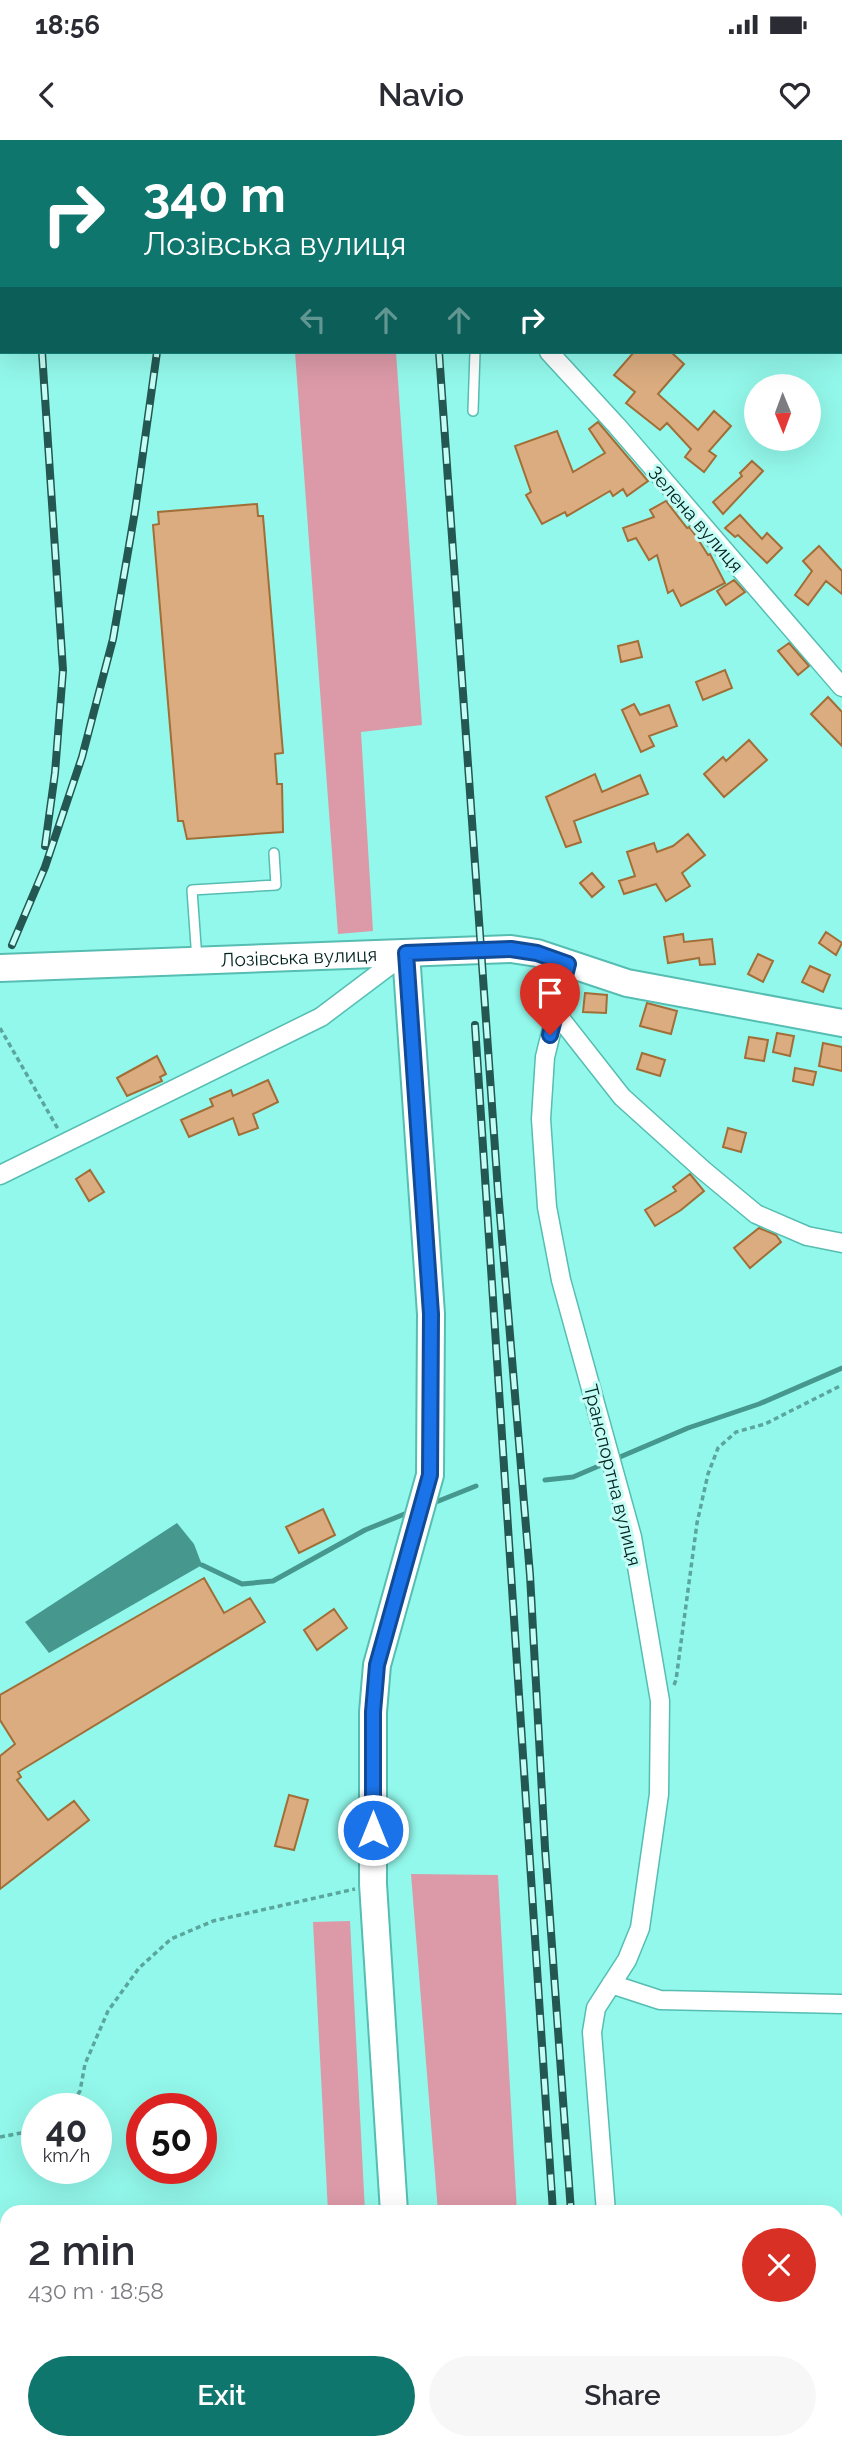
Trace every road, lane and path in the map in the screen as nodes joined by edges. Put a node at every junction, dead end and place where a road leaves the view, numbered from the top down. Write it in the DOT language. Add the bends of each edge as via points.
graph roads {
  1 [pos="475,354"];
  2 [pos="551,354"];
  3 [pos="473,411"];
  4 [pos="842,687"];
  5 [pos="274,853"];
  6 [pos="406,953"];
  7 [pos="197,961"];
  8 [pos="568,964"];
  9 [pos="0,969"];
  10 [pos="556,1013"];
  11 [pos="842,1023"];
  12 [pos="0,1028"];
  13 [pos="66,1143"];
  14 [pos="0,1175"];
  15 [pos="842,1243"];
  16 [pos="842,1385"];
  17 [pos="660,1710"];
  18 [pos="373,1884"];
  19 [pos="611,1984"];
  20 [pos="842,2004"];
  21 [pos="79,2093"];
  22 [pos="21,2133"];
  23 [pos="0,2137"];
  24 [pos="394,2205"];
  25 [pos="605,2205"];
  1 -- 3 [label="lane"];
  2 -- 4 [label="street, Зелена вулиця"];
  5 -- 7 [label="lane" via="276,885 192,890"];
  6 -- 7 [label="main road, Лозівська вулиця"];
  6 -- 8 [label="main road, Лозівська вулиця" via="511,949"];
  6 -- 13 [label="street" via="321,1017"];
  6 -- 18 [label="main road" via="431,1314 430,1475 377,1665"];
  7 -- 9 [label="main road, Лозівська вулиця"];
  8 -- 10 [label="street, Транспортна вулиця"];
  8 -- 11 [label="main road, Лозівська вулиця" via="626,983"];
  10 -- 15 [label="street" via="622,1097 756,1214 807,1236"];
  10 -- 17 [label="street, Транспортна вулиця" via="545,1057 541,1119 547,1207 561,1280 632,1537"];
  12 -- 13 [label="path"];
  13 -- 14 [label="street"];
  16 -- 17 [label="path" via="765,1424 736,1432 718,1448 698,1523 677,1680"];
  17 -- 19 [label="street, Транспортна вулиця" via="659,1794 639,1928 627,1960"];
  18 -- 21 [label="path" via="213,1921 171,1939 139,1968 108,2011 85,2064"];
  18 -- 24 [label="main road"];
  19 -- 20 [label="street" via="660,2000"];
  19 -- 25 [label="street, Транспортна вулиця" via="596,2008 592,2032"];
  22 -- 23 [label="path"];
}
